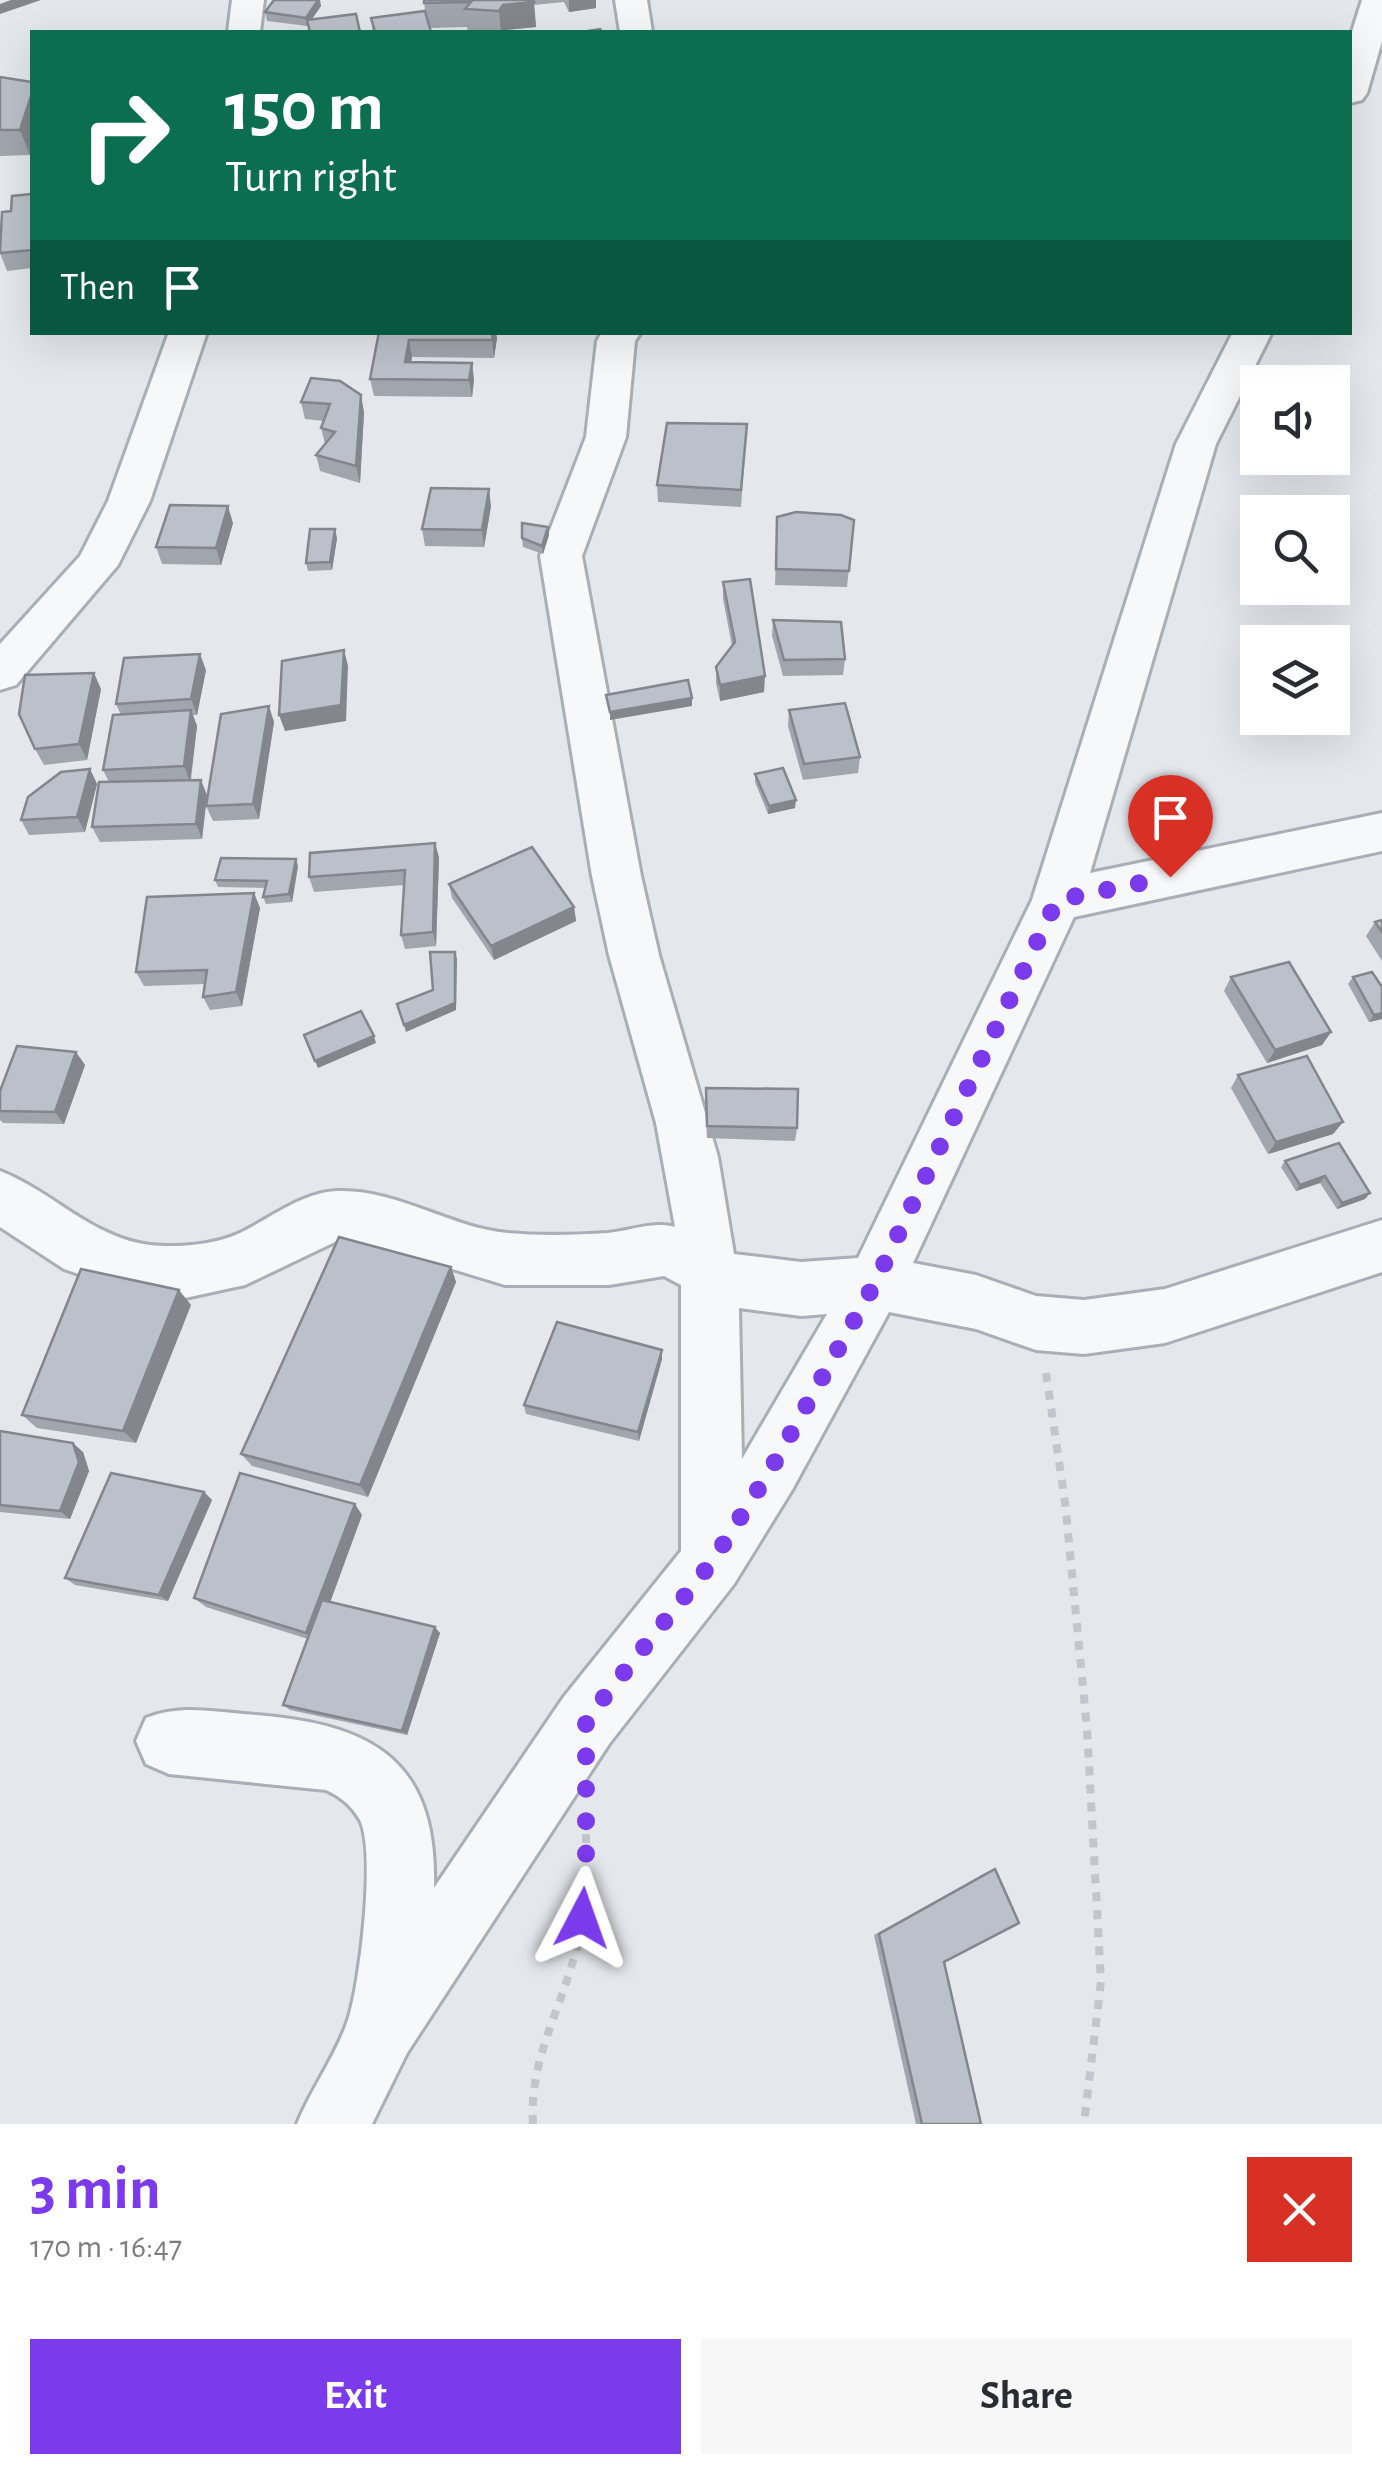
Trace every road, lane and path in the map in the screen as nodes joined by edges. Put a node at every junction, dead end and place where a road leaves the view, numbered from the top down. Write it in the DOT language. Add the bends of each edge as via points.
graph roads {
  1 [pos="248,0"];
  2 [pos="631,0"];
  3 [pos="1378,0"];
  4 [pos="244,30"];
  5 [pos="636,30"];
  6 [pos="1352,85"];
  7 [pos="187,335"];
  8 [pos="620,335"];
  9 [pos="1251,335"];
  10 [pos="0,673"];
  11 [pos="1382,832"];
  12 [pos="1057,900"];
  13 [pos="0,1196"];
  14 [pos="1382,1246"];
  15 [pos="705,1269"];
  16 [pos="875,1283"];
  17 [pos="1036,1323"];
  18 [pos="712,1562"];
  19 [pos="169,1740"];
  20 [pos="586,1817"];
  21 [pos="382,2028"];
  22 [pos="333,2124"];
  23 [pos="533,2124"];
  24 [pos="1084,2124"];
  1 -- 4 [label="street"];
  2 -- 5 [label="street"];
  3 -- 6 [label="street"];
  7 -- 10 [label="street" via="129,501 97,565"];
  8 -- 15 [label="street" via="608,432 562,556 626,925 692,1160"];
  9 -- 12 [label="street" via="1196,444"];
  11 -- 12 [label="street"];
  12 -- 16 [label="street"];
  13 -- 15 [label="street" via="84,1250 148,1271 213,1268 244,1259 337,1216 505,1259 610,1259 664,1250"];
  14 -- 17 [label="street" via="1165,1316 1084,1327"];
  15 -- 16 [label="street" via="726,1280 801,1289"];
  15 -- 18 [label="street"];
  16 -- 17 [label="street" via="976,1302"];
  16 -- 18 [label="street"];
  17 -- 24 [label="path" via="1066,1502 1087,1728 1101,1981"];
  18 -- 21 [label="street" via="586,1720"];
  19 -- 21 [label="street" via="332,1758 384,1792 400,1834 401,1877"];
  20 -- 23 [label="path" via="579,1942 529,2094"];
  21 -- 22 [label="street"];
}
